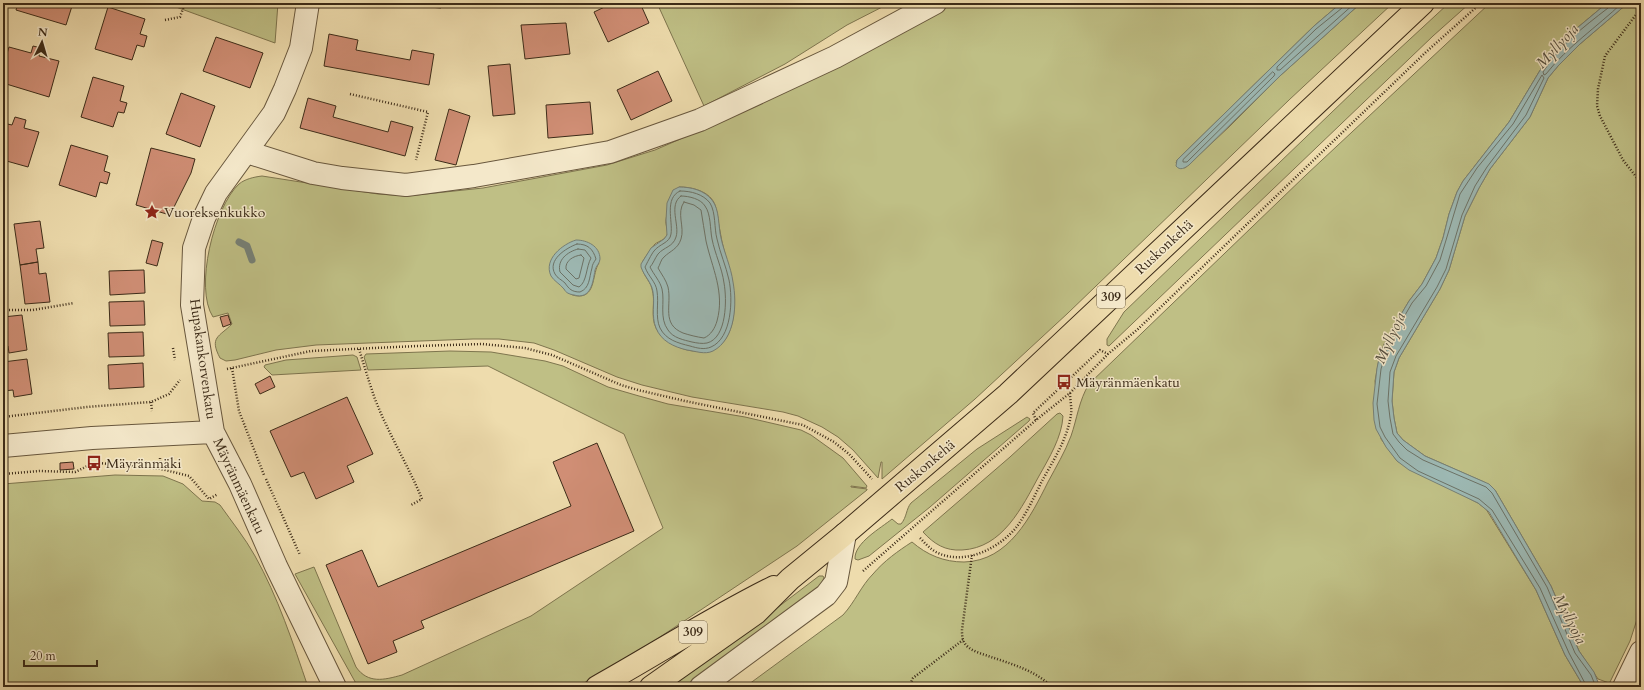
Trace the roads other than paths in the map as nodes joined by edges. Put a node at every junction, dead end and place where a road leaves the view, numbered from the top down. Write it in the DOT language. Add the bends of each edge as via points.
graph roads {
  1 [pos="308,3"];
  2 [pos="935,3"];
  3 [pos="1422,3"];
  4 [pos="247,152"];
  5 [pos="213,432"];
  6 [pos="3,446"];
  7 [pos="845,534"];
  8 [pos="790,579"];
  9 [pos="1641,652"];
  10 [pos="335,687"];
  11 [pos="597,687"];
  12 [pos="651,687"];
  13 [pos="701,687"];
  14 [pos="1624,687"];
  1 -- 4 [label="street, Hupakankorvenkatu" via="301,48 285,89 274,113"];
  2 -- 4 [label="street" via="835,57 700,120 610,152 474,176 406,184 313,173"];
  3 -- 7 [label="main road, Ruskonkehä / 309" via="1008,394"];
  4 -- 5 [label="street, Hupakankorvenkatu" via="216,193 194,248 192,305"];
  5 -- 6 [label="street, Mäyränmäenkatu" via="92,438"];
  5 -- 10 [label="street, Mäyränmäenkatu"];
  7 -- 8 [label="main road, Ruskonkehä / 309"];
  7 -- 13 [label="street" via="836,582 826,595"];
  8 -- 11 [label="main road, Ruskonkehä / 309" via="737,605"];
  8 -- 12 [label="main road, Ruskonkehä / 309" via="756,613"];
  9 -- 14 [label="street"];
}
